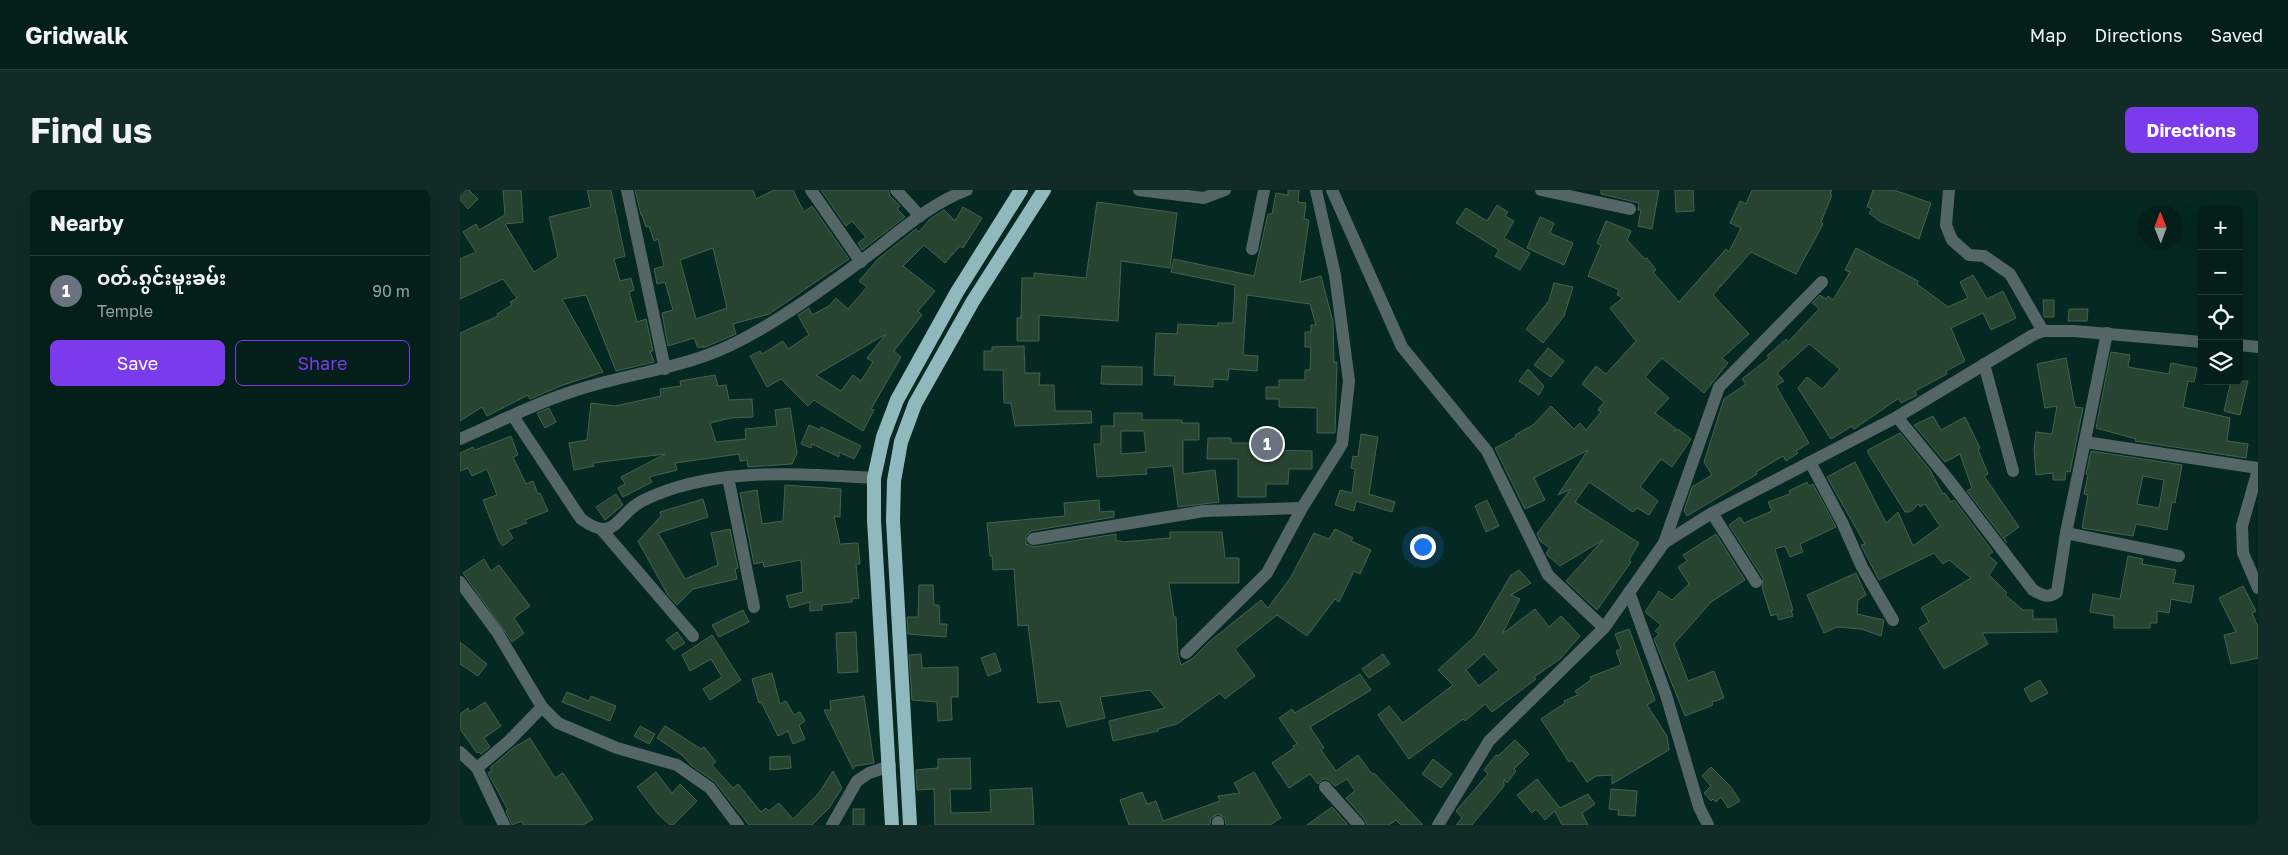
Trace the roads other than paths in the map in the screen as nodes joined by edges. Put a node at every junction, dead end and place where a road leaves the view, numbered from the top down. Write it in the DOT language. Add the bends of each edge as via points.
graph roads {
  1 [pos="627,190"];
  2 [pos="811,190"];
  3 [pos="896,190"];
  4 [pos="967,190"];
  5 [pos="1044,190"];
  6 [pos="1139,190"];
  7 [pos="1225,190"];
  8 [pos="1264,190"];
  9 [pos="1316,190"];
  10 [pos="1332,190"];
  11 [pos="1540,190"];
  12 [pos="1949,190"];
  13 [pos="1017,192"];
  14 [pos="1630,208"];
  15 [pos="920,216"];
  16 [pos="1252,249"];
  17 [pos="861,262"];
  18 [pos="1822,282"];
  19 [pos="2043,331"];
  20 [pos="2107,334"];
  21 [pos="2198,342"];
  22 [pos="2243,345"];
  23 [pos="2258,347"];
  24 [pos="1984,364"];
  25 [pos="665,369"];
  26 [pos="513,416"];
  27 [pos="1897,417"];
  28 [pos="460,439"];
  29 [pos="2085,442"];
  30 [pos="1810,462"];
  31 [pos="2258,469"];
  32 [pos="2013,471"];
  33 [pos="728,477"];
  34 [pos="874,478"];
  35 [pos="2255,490"];
  36 [pos="1302,508"];
  37 [pos="1712,513"];
  38 [pos="602,530"];
  39 [pos="2066,533"];
  40 [pos="1033,539"];
  41 [pos="1664,543"];
  42 [pos="2179,556"];
  43 [pos="460,582"];
  44 [pos="1756,582"];
  45 [pos="2258,588"];
  46 [pos="1629,592"];
  47 [pos="754,607"];
  48 [pos="1893,620"];
  49 [pos="1604,628"];
  50 [pos="692,636"];
  51 [pos="1186,653"];
  52 [pos="542,707"];
  53 [pos="460,752"];
  54 [pos="890,766"];
  55 [pos="477,768"];
  56 [pos="1326,787"];
  57 [pos="504,825"];
  58 [pos="738,825"];
  59 [pos="832,825"];
  60 [pos="892,825"];
  61 [pos="910,825"];
  62 [pos="1360,825"];
  63 [pos="1438,825"];
  64 [pos="1708,825"];
  1 -- 25 [label="street"];
  2 -- 17 [label="street"];
  3 -- 15 [label="street"];
  4 -- 15 [label="street"];
  5 -- 61 [label="highway" via="968,310 914,404 901,442 894,481 893,520"];
  6 -- 7 [label="street" via="1204,198"];
  8 -- 16 [label="street"];
  9 -- 36 [label="street" via="1334,275 1349,381 1342,444"];
  10 -- 49 [label="street" via="1402,347 1487,451 1548,575"];
  11 -- 14 [label="street"];
  12 -- 19 [label="street" via="1946,225 1952,240 1969,255 1984,256 2010,274"];
  13 -- 34 [label="highway" via="897,400 883,437"];
  15 -- 17 [label="street"];
  17 -- 25 [label="street" via="744,339 713,355"];
  18 -- 41 [label="street" via="1719,387"];
  19 -- 20 [label="street"];
  19 -- 24 [label="street"];
  20 -- 21 [label="street"];
  20 -- 29 [label="street"];
  22 -- 23 [label="street"];
  24 -- 27 [label="street"];
  24 -- 32 [label="street"];
  25 -- 26 [label="street" via="572,391"];
  26 -- 28 [label="street"];
  26 -- 38 [label="street" via="581,519"];
  27 -- 30 [label="street"];
  27 -- 39 [label="street" via="2033,590 2046,597 2057,592"];
  29 -- 31 [label="street"];
  29 -- 39 [label="street"];
  30 -- 37 [label="street"];
  30 -- 48 [label="street" via="1862,567"];
  31 -- 35 [label="street"];
  33 -- 34 [label="street" via="801,474"];
  33 -- 38 [label="street" via="680,486 642,500 611,528"];
  33 -- 47 [label="street"];
  34 -- 54 [label="highway"];
  35 -- 45 [label="street" via="2242,526 2243,553"];
  36 -- 40 [label="street" via="1204,511"];
  36 -- 51 [label="street" via="1267,573"];
  37 -- 41 [label="street"];
  37 -- 44 [label="street"];
  38 -- 50 [label="street"];
  39 -- 42 [label="street"];
  41 -- 46 [label="street"];
  43 -- 52 [label="street" via="497,632"];
  46 -- 49 [label="street"];
  46 -- 64 [label="street" via="1666,694 1699,807"];
  49 -- 63 [label="street" via="1489,741"];
  52 -- 55 [label="street" via="510,741"];
  52 -- 58 [label="street" via="567,727 617,748 677,765 710,788"];
  53 -- 55 [label="street"];
  54 -- 59 [label="street" via="857,781"];
  54 -- 60 [label="highway"];
  55 -- 57 [label="street"];
  56 -- 62 [label="street"];
}
